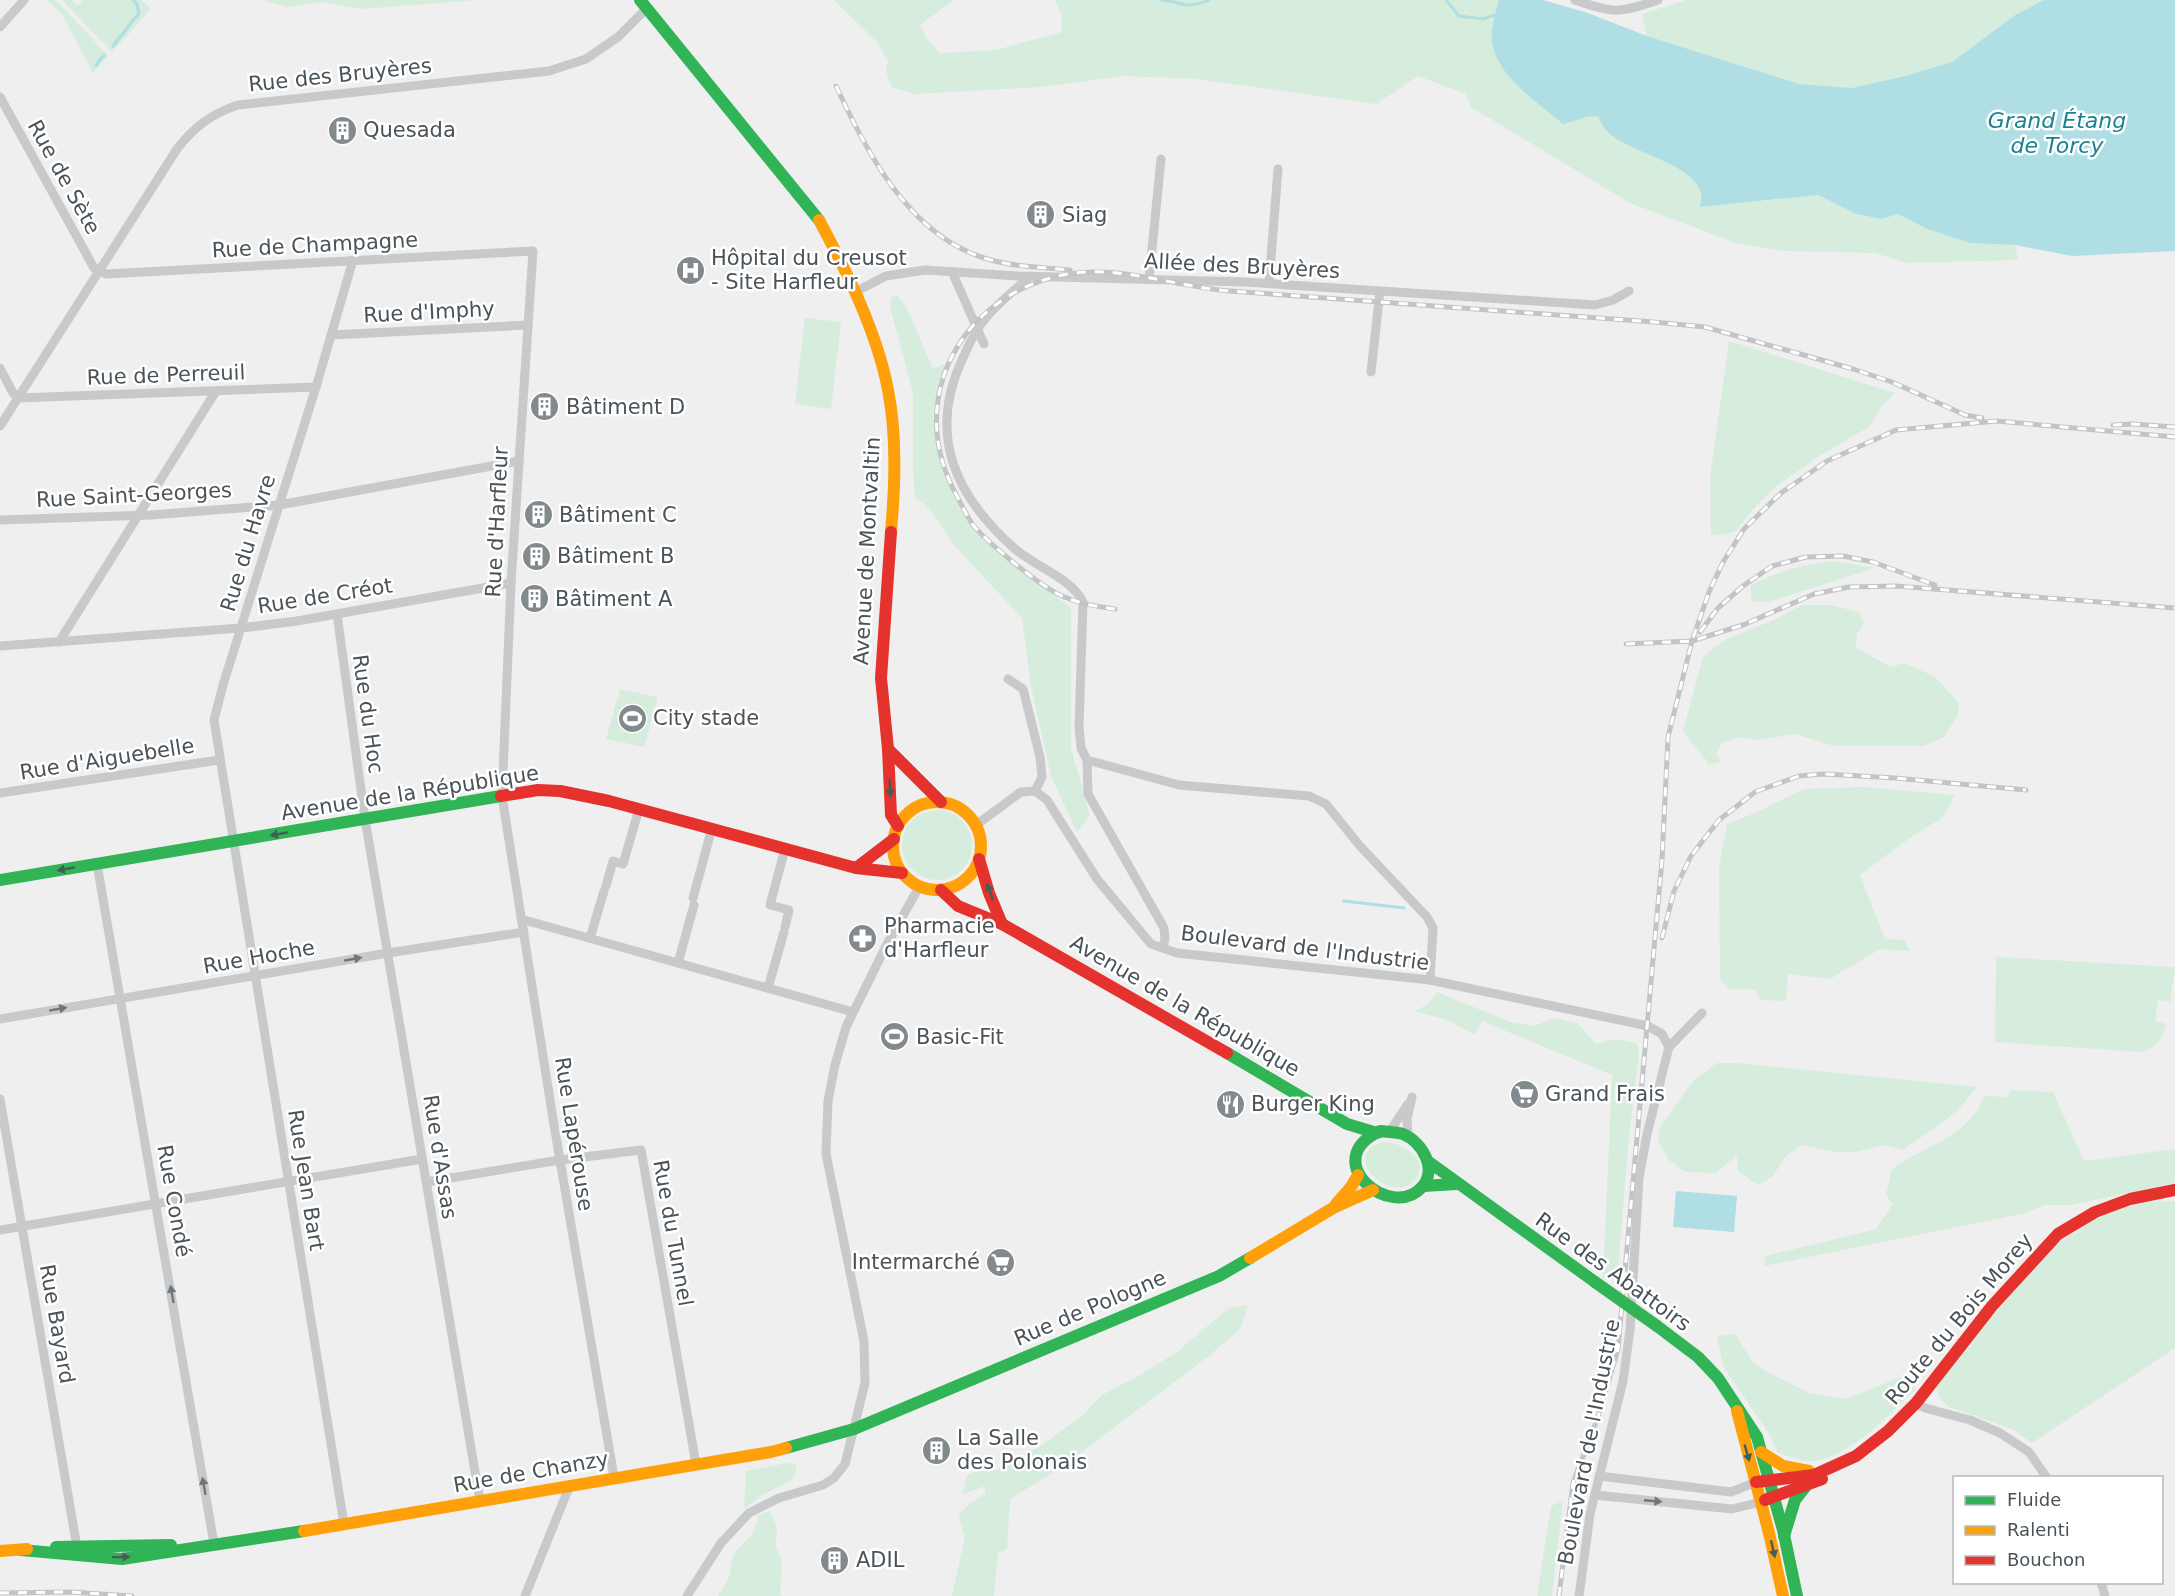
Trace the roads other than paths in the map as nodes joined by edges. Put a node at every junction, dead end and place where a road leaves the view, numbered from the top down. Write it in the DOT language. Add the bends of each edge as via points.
graph roads {
  1 [pos="1575,0"];
  2 [pos="1659,0"];
  3 [pos="21,1"];
  4 [pos="644,4"];
  5 [pos="0,27"];
  6 [pos="0,98"];
  7 [pos="1161,159"];
  8 [pos="1278,169"];
  9 [pos="533,251"];
  10 [pos="353,260"];
  11 [pos="99,271"];
  12 [pos="952,272"];
  13 [pos="1031,276"];
  14 [pos="1149,279"];
  15 [pos="1269,283"];
  16 [pos="1380,291"];
  17 [pos="1629,291"];
  18 [pos="855,292"];
  19 [pos="528,325"];
  20 [pos="977,328"];
  21 [pos="331,335"];
  22 [pos="984,344"];
  23 [pos="0,368"];
  24 [pos="1371,372"];
  25 [pos="316,387"];
  26 [pos="216,391"];
  27 [pos="18,398"];
  28 [pos="0,426"];
  29 [pos="519,461"];
  30 [pos="279,505"];
  31 [pos="137,515"];
  32 [pos="0,520"];
  33 [pos="511,583"];
  34 [pos="336,614"];
  35 [pos="241,628"];
  36 [pos="59,642"];
  37 [pos="0,646"];
  38 [pos="1008,679"];
  39 [pos="888,748"];
  40 [pos="219,760"];
  41 [pos="1087,760"];
  42 [pos="1035,791"];
  43 [pos="0,793"];
  44 [pos="502,796"];
  45 [pos="941,802"];
  46 [pos="639,809"];
  47 [pos="365,819"];
  48 [pos="976,825"];
  49 [pos="898,826"];
  50 [pos="712,828"];
  51 [pos="894,839"];
  52 [pos="234,841"];
  53 [pos="785,849"];
  54 [pos="979,860"];
  55 [pos="97,864"];
  56 [pos="856,868"];
  57 [pos="902,873"];
  58 [pos="0,880"];
  59 [pos="919,887"];
  60 [pos="940,890"];
  61 [pos="521,919"];
  62 [pos="1002,924"];
  63 [pos="524,932"];
  64 [pos="590,938"];
  65 [pos="1163,948"];
  66 [pos="388,953"];
  67 [pos="678,963"];
  68 [pos="255,976"];
  69 [pos="1430,980"];
  70 [pos="768,988"];
  71 [pos="121,998"];
  72 [pos="853,1012"];
  73 [pos="1702,1013"];
  74 [pos="0,1020"];
  75 [pos="1669,1047"];
  76 [pos="0,1099"];
  77 [pos="1347,1124"];
  78 [pos="1390,1131"];
  79 [pos="1377,1132"];
  80 [pos="1408,1138"];
  81 [pos="1359,1147"];
  82 [pos="422,1159"];
  83 [pos="560,1160"];
  84 [pos="1429,1162"];
  85 [pos="1358,1174"];
  86 [pos="288,1181"];
  87 [pos="426,1182"];
  88 [pos="1456,1184"];
  89 [pos="1423,1186"];
  90 [pos="1373,1190"];
  91 [pos="2175,1190"];
  92 [pos="157,1204"];
  93 [pos="1333,1208"];
  94 [pos="22,1226"];
  95 [pos="0,1230"];
  96 [pos="1916,1403"];
  97 [pos="1735,1404"];
  98 [pos="854,1429"];
  99 [pos="1761,1452"];
  100 [pos="1845,1461"];
  101 [pos="696,1464"];
  102 [pos="1828,1469"];
  103 [pos="1599,1476"];
  104 [pos="2046,1476"];
  105 [pos="614,1477"];
  106 [pos="1762,1481"];
  107 [pos="570,1485"];
  108 [pos="1807,1485"];
  109 [pos="1595,1495"];
  110 [pos="1767,1499"];
  111 [pos="480,1501"];
  112 [pos="344,1524"];
  113 [pos="1784,1537"];
  114 [pos="214,1544"];
  115 [pos="77,1550"];
  116 [pos="0,1551"];
  117 [pos="525,1596"];
  118 [pos="687,1596"];
  119 [pos="1579,1596"];
  120 [pos="1783,1596"];
  121 [pos="1797,1596"];
  1 -- 2 [label="street" via="1617,12"];
  3 -- 5 [label="street"];
  4 -- 11 [label="street, Rue des Bruyères" via="618,37 586,59 549,71 238,105 220,111 190,132 177,148"];
  4 -- 18 [label="street, Avenue de Montvaltin" via="817,217"];
  6 -- 11 [label="street, Rue de Sète"];
  7 -- 14 [label="street"];
  8 -- 15 [label="street"];
  9 -- 10 [label="street, Rue de Champagne"];
  9 -- 19 [label="street, Rue d'Harfleur"];
  10 -- 11 [label="street, Rue de Champagne" via="106,274"];
  10 -- 21 [label="street, Rue du Havre"];
  11 -- 27 [label="street, Rue des Bruyères"];
  12 -- 13 [label="street, Allée des Bruyères"];
  12 -- 18 [label="street, Allée des Bruyères" via="925,270 886,276"];
  12 -- 20 [label="street"];
  13 -- 14 [label="street, Allée des Bruyères"];
  13 -- 20 [label="street"];
  14 -- 15 [label="street, Allée des Bruyères"];
  15 -- 16 [label="street, Allée des Bruyères"];
  16 -- 17 [label="street, Allée des Bruyères" via="1595,305"];
  16 -- 24 [label="street"];
  18 -- 39 [label="street, Avenue de Montvaltin" via="883,366 894,447 881,678"];
  19 -- 21 [label="street, Rue d'Imphy"];
  19 -- 29 [label="street, Rue d'Harfleur"];
  20 -- 22 [label="street"];
  20 -- 41 [label="street" via="948,401 949,451 969,499 981,515 1016,550 1072,587 1083,602 1079,727 1081,748"];
  21 -- 25 [label="street, Rue du Havre"];
  23 -- 27 [label="street"];
  25 -- 26 [label="street, Rue de Perreuil"];
  25 -- 30 [label="street, Rue du Havre"];
  26 -- 27 [label="street, Rue de Perreuil"];
  26 -- 31 [label="street"];
  27 -- 28 [label="street, Rue des Bruyères"];
  29 -- 30 [label="street, Rue Saint-Georges"];
  29 -- 33 [label="street, Rue d'Harfleur"];
  30 -- 31 [label="street, Rue Saint-Georges"];
  30 -- 35 [label="street, Rue du Havre"];
  31 -- 32 [label="street, Rue Saint-Georges"];
  31 -- 36 [label="street"];
  33 -- 34 [label="street, Rue de Créot"];
  33 -- 44 [label="street, Rue d'Harfleur"];
  34 -- 35 [label="street, Rue de Créot"];
  34 -- 47 [label="street, Rue du Hoc"];
  35 -- 36 [label="street, Rue de Créot"];
  35 -- 40 [label="street, Rue du Havre" via="214,720"];
  36 -- 37 [label="street, Rue de Créot"];
  38 -- 42 [label="street" via="1023,689 1040,757 1042,777"];
  39 -- 45 [label="street"];
  39 -- 49 [label="street, Avenue de Montvaltin, one-way" via="891,815"];
  40 -- 43 [label="street, Rue d'Aiguebelle"];
  40 -- 52 [label="street, Rue du Havre"];
  41 -- 65 [label="street" via="1088,794 1164,928"];
  41 -- 69 [label="street" via="1179,785 1309,796 1326,804 1427,917 1432,928"];
  42 -- 48 [label="street" via="1021,792"];
  42 -- 65 [label="street, Boulevard de l'Industrie" via="1047,800 1097,879 1151,944"];
  44 -- 46 [label="street, Avenue de la République" via="561,791"];
  44 -- 47 [label="street, Avenue de la République"];
  44 -- 61 [label="street, Rue Lapérouse"];
  45 -- 48 [label="street" via="955,806"];
  45 -- 49 [label="street" via="916,807"];
  46 -- 50 [label="street, Avenue de la République"];
  46 -- 64 [label="street" via="623,864 613,861"];
  47 -- 52 [label="street, Avenue de la République, one-way"];
  47 -- 66 [label="street, Rue d'Assas"];
  48 -- 54 [label="street" via="980,836"];
  49 -- 51 [label="street"];
  50 -- 53 [label="street, Avenue de la République"];
  50 -- 67 [label="street"];
  51 -- 56 [label="street"];
  51 -- 57 [label="street" via="896,862"];
  52 -- 55 [label="street, Avenue de la République"];
  52 -- 68 [label="street, Rue Jean Bart"];
  53 -- 56 [label="street, Avenue de la République"];
  53 -- 70 [label="street" via="770,905 789,910"];
  54 -- 60 [label="street" via="965,881"];
  62 -- 54 [label="street, one-way"];
  55 -- 58 [label="street, Avenue de la République, one-way"];
  55 -- 71 [label="street, Rue Condé"];
  56 -- 57 [label="street, Avenue de la République"];
  57 -- 59 [label="street"];
  59 -- 60 [label="street"];
  59 -- 72 [label="street"];
  60 -- 62 [label="street, Avenue de la République" via="958,906"];
  61 -- 63 [label="street, Rue Lapérouse"];
  61 -- 64 [label="street"];
  62 -- 77 [label="street, Avenue de la République"];
  63 -- 66 [label="street, Rue Hoche"];
  63 -- 83 [label="street, Rue Lapérouse"];
  64 -- 67 [label="street"];
  65 -- 69 [label="street, Boulevard de l'Industrie" via="1177,953"];
  68 -- 66 [label="street, Rue Hoche, one-way"];
  66 -- 82 [label="street, Rue d'Assas"];
  67 -- 70 [label="street"];
  68 -- 71 [label="street, Rue Hoche"];
  68 -- 86 [label="street, Rue Jean Bart"];
  69 -- 75 [label="street, Boulevard de l'Industrie" via="1648,1026 1662,1034"];
  70 -- 72 [label="street"];
  74 -- 71 [label="street, Rue Hoche, one-way"];
  71 -- 92 [label="street, Rue Condé"];
  72 -- 98 [label="street" via="828,1101 826,1154 864,1341 865,1383"];
  73 -- 75 [label="street, Boulevard de l'Industrie"];
  75 -- 103 [label="street, Boulevard de l'Industrie" via="1639,1178 1630,1330 1623,1381"];
  76 -- 94 [label="street, Rue Bayard"];
  77 -- 79 [label="street, Avenue de la République"];
  77 -- 81 [label="street"];
  78 -- 79 [label="street"];
  78 -- 80 [label="street"];
  78 -- 80 [label="street" via="1412,1097"];
  79 -- 81 [label="street"];
  80 -- 84 [label="street" via="1418,1143"];
  81 -- 85 [label="street" via="1355,1163"];
  82 -- 86 [label="street"];
  82 -- 87 [label="street, Rue d'Assas"];
  83 -- 87 [label="street, Rue du Tunnel"];
  83 -- 101 [label="street, Rue du Tunnel" via="641,1150"];
  83 -- 105 [label="street, Rue Lapérouse"];
  84 -- 88 [label="street, Rue des Abattoirs"];
  84 -- 89 [label="street" via="1429,1175"];
  85 -- 90 [label="street"];
  85 -- 93 [label="street, Rue de Pologne"];
  86 -- 92 [label="street"];
  86 -- 112 [label="street, Rue Jean Bart"];
  87 -- 111 [label="street, Rue d'Assas"];
  88 -- 89 [label="street"];
  88 -- 97 [label="street, Rue des Abattoirs, bridge" via="1698,1357"];
  89 -- 90 [label="street" via="1404,1198"];
  90 -- 93 [label="street, Rue de Pologne"];
  91 -- 96 [label="street, Route du Bois Morey" via="2130,1199 2095,1212 2058,1234 1992,1306"];
  92 -- 94 [label="street"];
  114 -- 92 [label="street, Rue Condé, one-way"];
  93 -- 98 [label="street, Rue de Pologne" via="1219,1276"];
  94 -- 95 [label="street"];
  94 -- 115 [label="street, Rue Bayard"];
  96 -- 100 [label="street, Route du Bois Morey" via="1888,1431"];
  96 -- 104 [label="street" via="2000,1433 2030,1452"];
  97 -- 99 [label="street, Rue des Abattoirs" via="1757,1437"];
  97 -- 106 [label="street, one-way"];
  98 -- 101 [label="street, Rue de Chanzy" via="771,1452"];
  98 -- 118 [label="street" via="845,1464 834,1478 749,1513 721,1543"];
  99 -- 102 [label="street, Route du Bois Morey" via="1794,1470"];
  99 -- 106 [label="street, Rue des Abattoirs"];
  100 -- 102 [label="street, Route du Bois Morey"];
  100 -- 108 [label="street, Route du Bois Morey" via="1836,1472"];
  101 -- 105 [label="street, Rue de Chanzy"];
  102 -- 106 [label="street, Route du Bois Morey" via="1814,1475"];
  103 -- 106 [label="street" via="1731,1492"];
  103 -- 109 [label="street, Boulevard de l'Industrie"];
  105 -- 107 [label="street, Rue de Chanzy"];
  106 -- 110 [label="street"];
  107 -- 111 [label="street, Rue de Chanzy"];
  107 -- 117 [label="street"];
  108 -- 110 [label="street, Route du Bois Morey"];
  108 -- 113 [label="street" via="1796,1500"];
  109 -- 110 [label="street, one-way" via="1732,1509"];
  109 -- 119 [label="street, Boulevard de l'Industrie"];
  110 -- 113 [label="street"];
  110 -- 120 [label="street, one-way"];
  111 -- 112 [label="street, Rue de Chanzy"];
  112 -- 114 [label="street, Rue de Chanzy"];
  113 -- 121 [label="street"];
  114 -- 115 [label="street, Rue de Chanzy"];
  115 -- 116 [label="street, Rue de Chanzy"];
}
